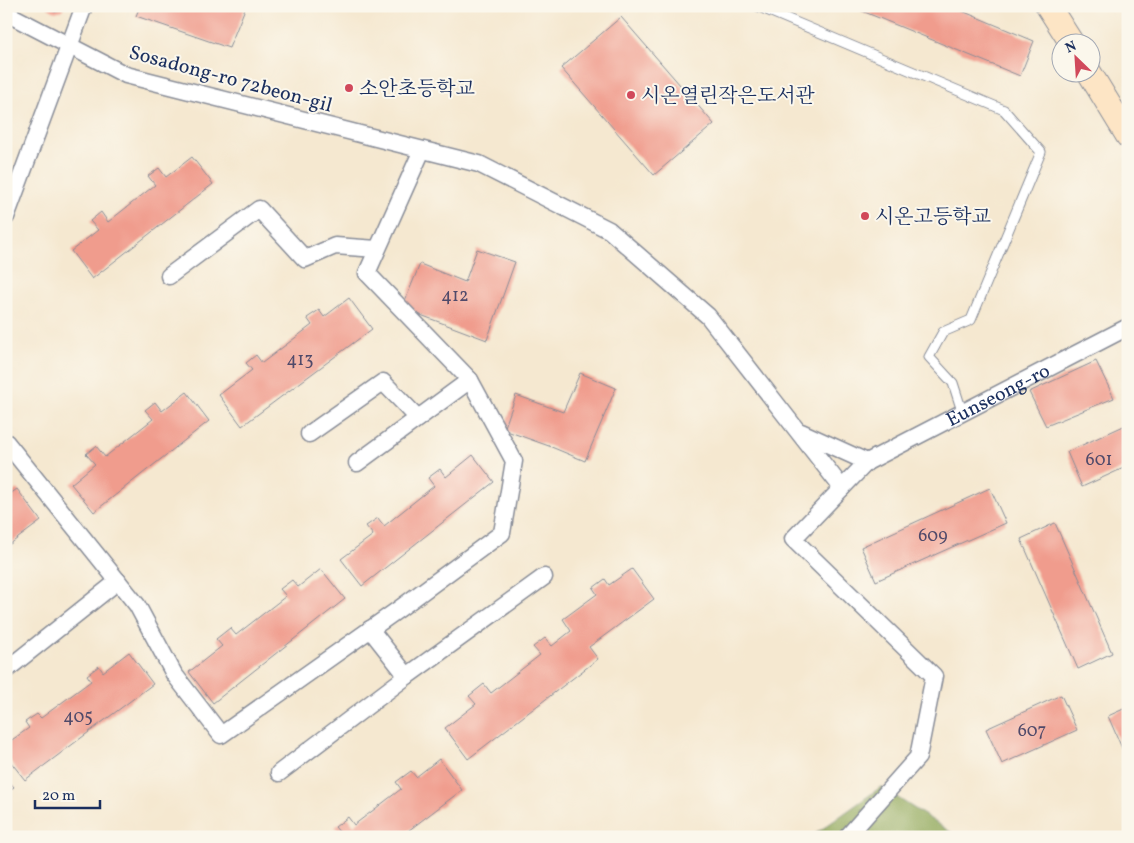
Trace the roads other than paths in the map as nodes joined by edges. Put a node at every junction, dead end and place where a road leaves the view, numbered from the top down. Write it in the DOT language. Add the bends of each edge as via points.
graph roads {
  1 [pos="84,6"];
  2 [pos="757,6"];
  3 [pos="1048,6"];
  4 [pos="6,12"];
  5 [pos="1064,32"];
  6 [pos="69,45"];
  7 [pos="1095,82"];
  8 [pos="1128,136"];
  9 [pos="422,150"];
  10 [pos="6,217"];
  11 [pos="377,249"];
  12 [pos="169,276"];
  13 [pos="1128,327"];
  14 [pos="470,380"];
  15 [pos="965,411"];
  16 [pos="418,418"];
  17 [pos="799,432"];
  18 [pos="309,434"];
  19 [pos="6,442"];
  20 [pos="867,462"];
  21 [pos="357,463"];
  22 [pos="842,488"];
  23 [pos="544,577"];
  24 [pos="118,581"];
  25 [pos="370,629"];
  26 [pos="6,670"];
  27 [pos="407,676"];
  28 [pos="279,773"];
  29 [pos="847,837"];
  1 -- 6 [label="street"];
  2 -- 15 [label="lane" via="1004,110 1042,152 971,320 943,332 929,357 952,383"];
  3 -- 5 [label="street"];
  4 -- 6 [label="street, Sosadong-ro 72beon-gil"];
  6 -- 9 [label="street, Sosadong-ro 72beon-gil" via="126,75"];
  6 -- 10 [label="street"];
  7 -- 8 [label="street"];
  9 -- 11 [label="street"];
  9 -- 17 [label="street, Sosadong-ro 72beon-gil" via="479,164 609,230 708,316"];
  11 -- 12 [label="street" via="336,246 305,259 260,209"];
  11 -- 14 [label="street" via="367,273"];
  13 -- 15 [label="street, Eunseong-ro"];
  14 -- 16 [label="street"];
  14 -- 25 [label="street" via="514,461 502,533"];
  15 -- 20 [label="street, Eunseong-ro"];
  16 -- 18 [label="street" via="383,382"];
  16 -- 21 [label="street"];
  17 -- 20 [label="street, Sosadong-ro 72beon-gil"];
  17 -- 22 [label="street, Sosadong-ro 72beon-gil"];
  19 -- 24 [label="street"];
  20 -- 22 [label="street"];
  22 -- 29 [label="street" via="793,539 934,676 918,757"];
  23 -- 27 [label="street"];
  24 -- 25 [label="street" via="137,605 174,674 222,735"];
  24 -- 26 [label="street"];
  25 -- 27 [label="street"];
  27 -- 28 [label="street"];
}
